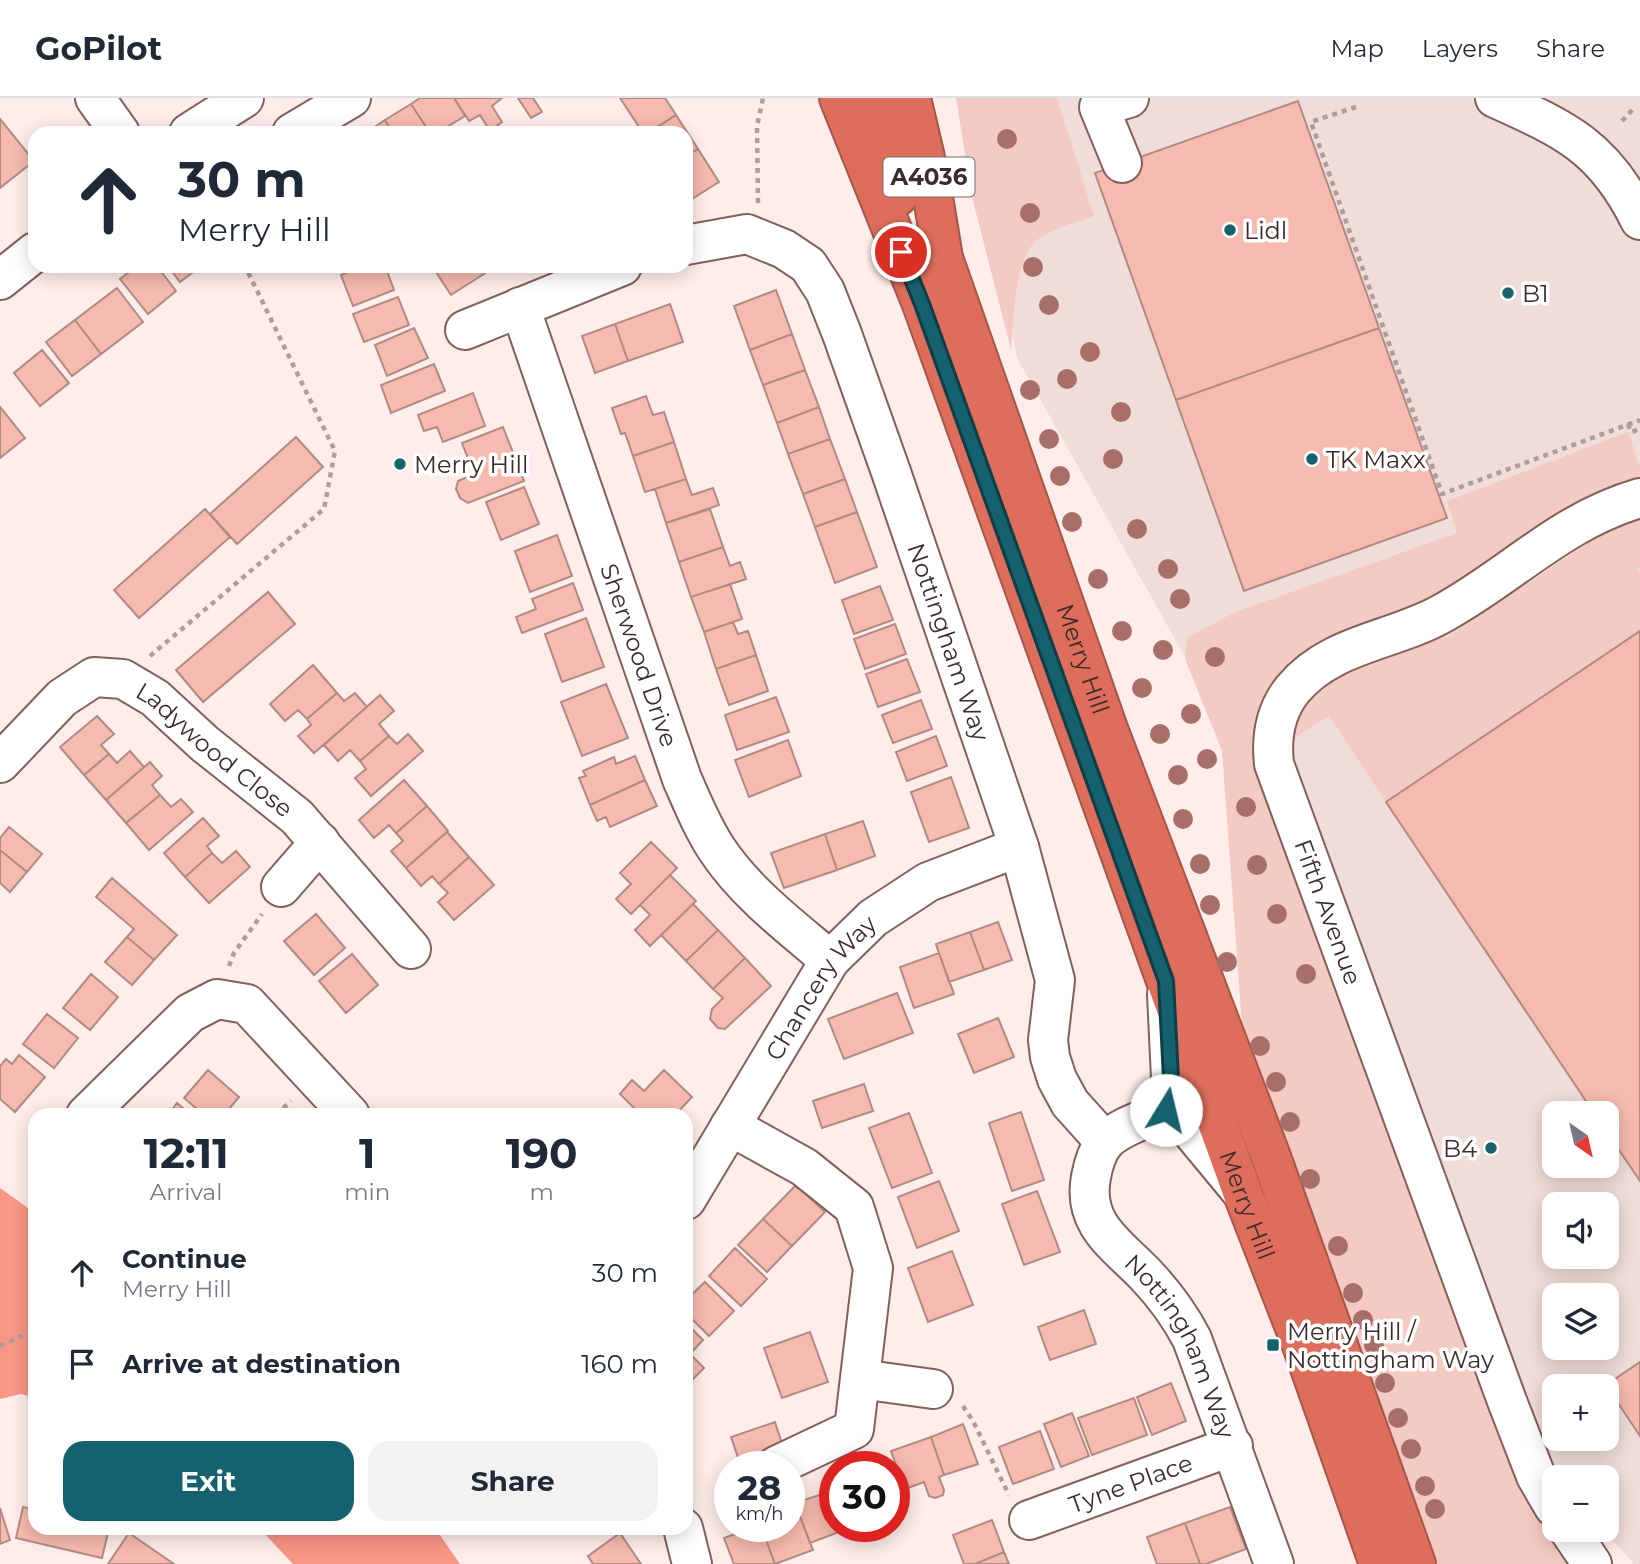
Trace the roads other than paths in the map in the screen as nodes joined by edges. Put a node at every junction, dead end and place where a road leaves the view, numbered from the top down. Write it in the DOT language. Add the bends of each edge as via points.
graph roads {
  1 [pos="95,98"];
  2 [pos="351,98"];
  3 [pos="839,98"];
  4 [pos="874,98"];
  5 [pos="911,98"];
  6 [pos="921,98"];
  7 [pos="1129,98"];
  8 [pos="1495,98"];
  9 [pos="237,114"];
  10 [pos="115,126"];
  11 [pos="207,126"];
  12 [pos="304,126"];
  13 [pos="1122,163"];
  14 [pos="930,179"];
  15 [pos="1640,220"];
  16 [pos="693,244"];
  17 [pos="28,258"];
  18 [pos="605,273"];
  19 [pos="0,281"];
  20 [pos="922,304"];
  21 [pos="520,307"];
  22 [pos="465,330"];
  23 [pos="1640,498"];
  24 [pos="0,763"];
  25 [pos="320,842"];
  26 [pos="1019,848"];
  27 [pos="281,887"];
  28 [pos="411,949"];
  29 [pos="830,960"];
  30 [pos="1166,981"];
  31 [pos="93,1108"];
  32 [pos="344,1108"];
  33 [pos="1166,1110"];
  34 [pos="730,1126"];
  35 [pos="1105,1142"];
  36 [pos="693,1188"];
  37 [pos="1243,1194"];
  38 [pos="860,1379"];
  39 [pos="933,1389"];
  40 [pos="1233,1447"];
  41 [pos="805,1452"];
  42 [pos="1542,1486"];
  43 [pos="1029,1520"];
  44 [pos="685,1535"];
  45 [pos="1577,1542"];
  46 [pos="692,1564"];
  47 [pos="1274,1564"];
  48 [pos="1378,1564"];
  49 [pos="1416,1564"];
  50 [pos="1592,1564"];
  1 -- 10 [label="street"];
  2 -- 12 [label="street"];
  3 -- 20 [label="highway, Merry Hill / A4036"];
  4 -- 20 [label="highway"];
  5 -- 14 [label="highway, Merry Hill / A4036"];
  6 -- 14 [label="highway"];
  7 -- 13 [label="street" via="1099,107"];
  8 -- 15 [label="street" via="1558,127 1597,156 1627,194"];
  9 -- 11 [label="street"];
  14 -- 49 [label="highway, Merry Hill / A4036" via="943,258 1099,703 1272,1157"];
  16 -- 26 [label="street, Nottingham Way" via="747,234 808,265 825,291"];
  17 -- 19 [label="street"];
  18 -- 21 [label="street"];
  20 -- 30 [label="highway, Merry Hill / A4036"];
  21 -- 22 [label="street"];
  21 -- 29 [label="street, Sherwood Drive" via="701,823 752,891"];
  23 -- 42 [label="street, Fifth Avenue" via="1572,526 1443,614 1336,655 1314,669 1292,690 1276,717 1272,749"];
  24 -- 25 [label="street, Ladywood Close" via="62,698 94,677 123,679 155,698 287,808"];
  25 -- 27 [label="street"];
  25 -- 28 [label="street, Ladywood Close"];
  26 -- 29 [label="street, Chancery Way" via="929,882 873,918"];
  26 -- 35 [label="street, Nottingham Way" via="1055,980 1050,1057 1070,1103"];
  29 -- 34 [label="street, Chancery Way"];
  30 -- 33 [label="street" via="1171,1078"];
  30 -- 37 [label="highway, Merry Hill / A4036"];
  31 -- 32 [label="street" via="190,1013 217,999 247,1004"];
  33 -- 35 [label="street" via="1126,1127"];
  33 -- 37 [label="street" via="1182,1120"];
  34 -- 36 [label="street, Chancery Way"];
  34 -- 38 [label="street" via="804,1167 854,1207 873,1268"];
  35 -- 40 [label="street, Nottingham Way" via="1090,1180 1092,1213 1105,1235 1179,1314"];
  37 -- 48 [label="highway, Merry Hill / A4036" via="1303,1348"];
  38 -- 39 [label="street"];
  38 -- 41 [label="street" via="854,1429"];
  40 -- 43 [label="street, Tyne Place"];
  40 -- 47 [label="street, Nottingham Way"];
  44 -- 46 [label="street"];
  45 -- 50 [label="street"];
}
